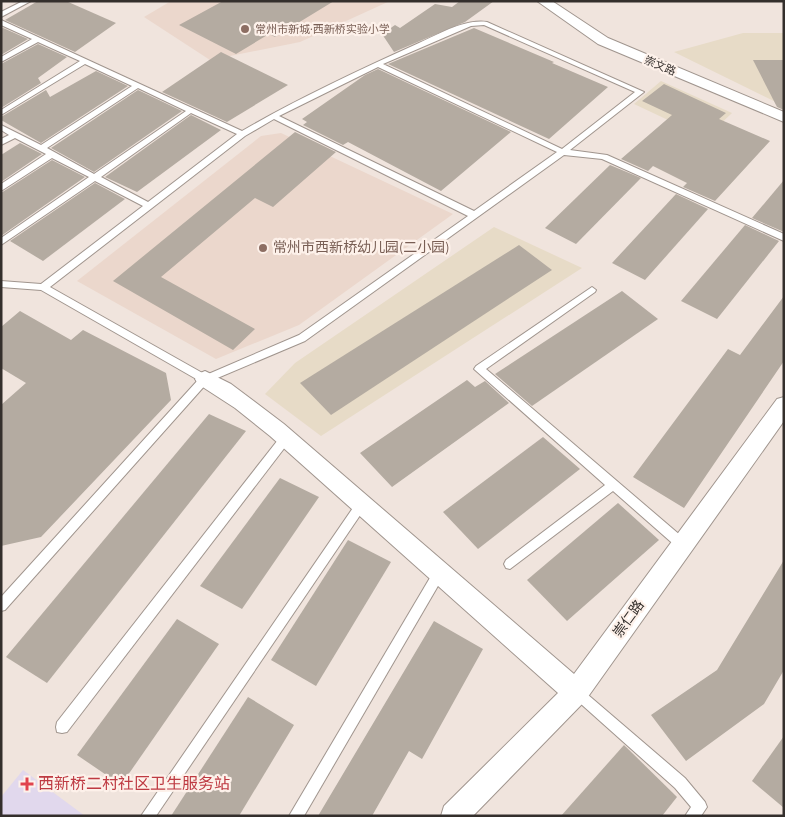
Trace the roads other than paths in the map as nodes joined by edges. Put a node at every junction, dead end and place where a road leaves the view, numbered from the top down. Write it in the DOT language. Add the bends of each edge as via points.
graph roads {
  1 [pos="28,1"];
  2 [pos="543,1"];
  3 [pos="1,15"];
  4 [pos="1,22"];
  5 [pos="37,39"];
  6 [pos="1,60"];
  7 [pos="85,61"];
  8 [pos="377,64"];
  9 [pos="136,86"];
  10 [pos="190,111"];
  11 [pos="1,113"];
  12 [pos="273,116"];
  13 [pos="784,118"];
  14 [pos="1,127"];
  15 [pos="14,134"];
  16 [pos="242,134"];
  17 [pos="1,143"];
  18 [pos="40,148"];
  19 [pos="563,152"];
  20 [pos="50,154"];
  21 [pos="94,178"];
  22 [pos="1,188"];
  23 [pos="150,206"];
  24 [pos="474,216"];
  25 [pos="784,238"];
  26 [pos="1,242"];
  27 [pos="1,284"];
  28 [pos="44,287"];
  29 [pos="592,290"];
  30 [pos="205,379"];
  31 [pos="784,405"];
  32 [pos="285,439"];
  33 [pos="613,486"];
  34 [pos="361,505"];
  35 [pos="683,545"];
  36 [pos="510,564"];
  37 [pos="438,575"];
  38 [pos="1,606"];
  39 [pos="576,692"];
  40 [pos="62,727"];
  41 [pos="148,816"];
  42 [pos="296,816"];
  43 [pos="454,816"];
  44 [pos="692,816"];
  1 -- 3 [label="lane"];
  2 -- 13 [label="street, 崇文路" via="603,41"];
  4 -- 5 [label="lane"];
  5 -- 6 [label="lane"];
  5 -- 7 [label="lane"];
  7 -- 9 [label="lane"];
  7 -- 11 [label="lane"];
  8 -- 12 [label="lane"];
  8 -- 19 [label="lane"];
  8 -- 19 [label="lane" via="470,24 485,23 640,92"];
  9 -- 10 [label="lane"];
  9 -- 18 [label="lane"];
  10 -- 16 [label="lane"];
  10 -- 21 [label="lane"];
  12 -- 16 [label="lane"];
  12 -- 24 [label="lane"];
  14 -- 15 [label="lane"];
  15 -- 17 [label="lane"];
  15 -- 18 [label="lane"];
  16 -- 23 [label="lane"];
  18 -- 20 [label="lane"];
  19 -- 24 [label="lane"];
  19 -- 25 [label="lane" via="604,157"];
  20 -- 21 [label="lane"];
  20 -- 22 [label="lane"];
  21 -- 23 [label="lane"];
  21 -- 26 [label="lane"];
  23 -- 28 [label="lane"];
  24 -- 30 [label="lane" via="302,338"];
  27 -- 28 [label="lane"];
  28 -- 30 [label="lane"];
  29 -- 33 [label="lane" via="479,369"];
  30 -- 32 [label="street" via="226,390"];
  30 -- 38 [label="lane"];
  31 -- 35 [label="street, 崇仁路"];
  32 -- 34 [label="street"];
  32 -- 40 [label="lane"];
  33 -- 35 [label="lane"];
  33 -- 36 [label="lane"];
  34 -- 37 [label="street"];
  34 -- 41 [label="lane"];
  35 -- 39 [label="street, 崇仁路"];
  37 -- 39 [label="street"];
  37 -- 42 [label="lane"];
  39 -- 43 [label="street, 崇仁路"];
  39 -- 44 [label="lane" via="680,782 700,807"];
}
